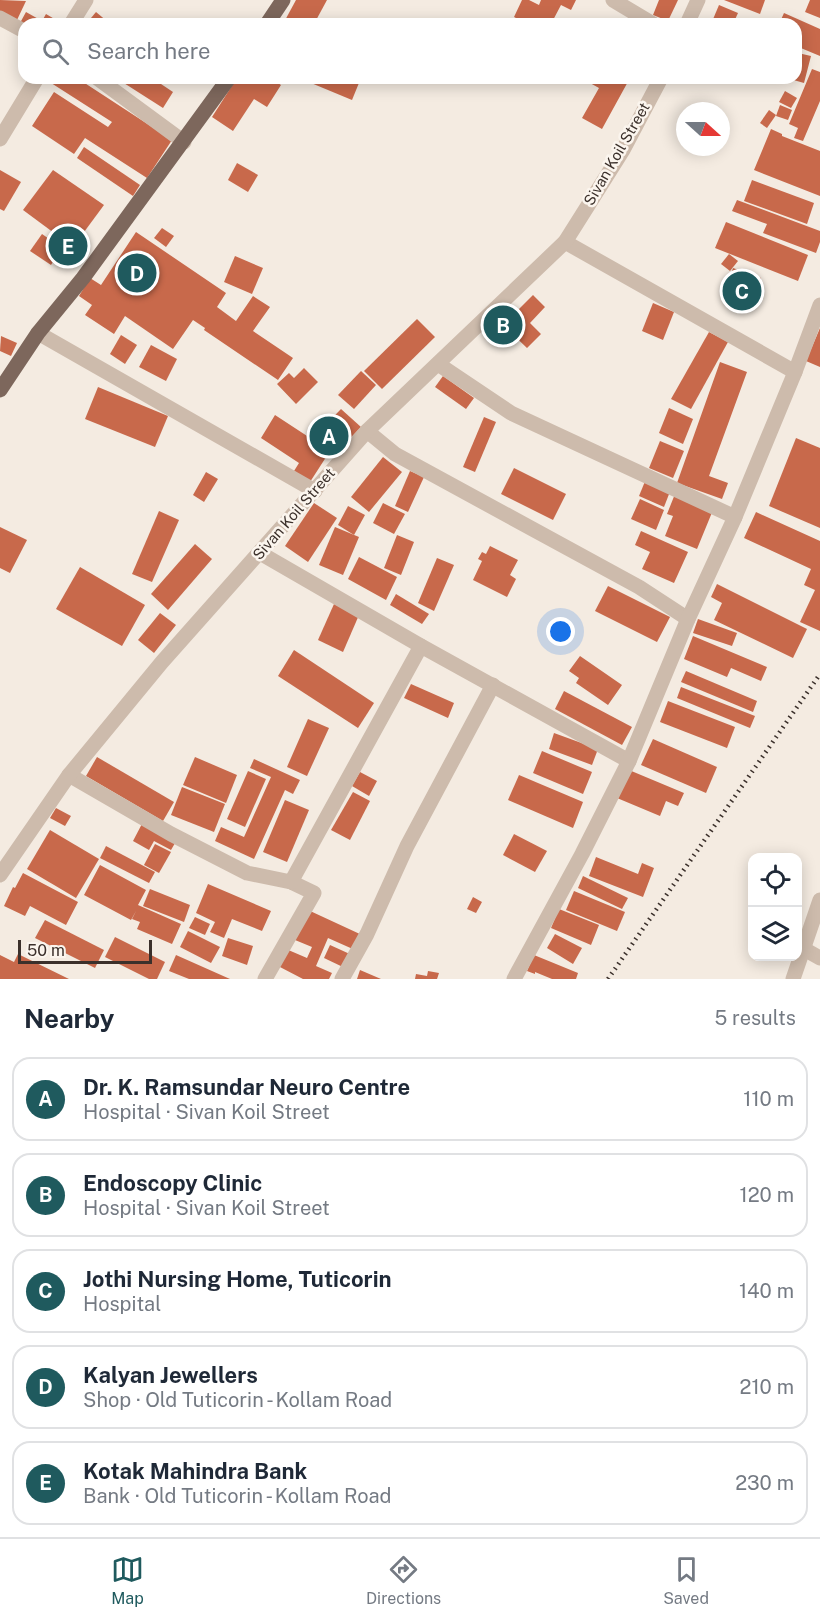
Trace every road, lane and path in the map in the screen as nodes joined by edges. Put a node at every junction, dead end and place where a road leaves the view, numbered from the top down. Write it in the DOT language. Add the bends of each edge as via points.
graph roads {
  1 [pos="86,0"];
  2 [pos="283,0"];
  3 [pos="613,0"];
  4 [pos="698,0"];
  5 [pos="0,18"];
  6 [pos="75,18"];
  7 [pos="271,18"];
  8 [pos="643,18"];
  9 [pos="690,18"];
  10 [pos="18,28"];
  11 [pos="33,84"];
  12 [pos="105,84"];
  13 [pos="225,84"];
  14 [pos="658,84"];
  15 [pos="0,139"];
  16 [pos="184,142"];
  17 [pos="565,242"];
  18 [pos="820,305"];
  19 [pos="38,333"];
  20 [pos="438,364"];
  21 [pos="795,372"];
  22 [pos="0,390"];
  23 [pos="367,431"];
  24 [pos="315,491"];
  25 [pos="735,517"];
  26 [pos="260,553"];
  27 [pos="688,619"];
  28 [pos="421,646"];
  29 [pos="493,685"];
  30 [pos="629,760"];
  31 [pos="69,775"];
  32 [pos="0,874"];
  33 [pos="291,882"];
  34 [pos="820,900"];
  35 [pos="804,950"];
  36 [pos="820,958"];
  37 [pos="265,979"];
  38 [pos="342,979"];
  39 [pos="514,979"];
  40 [pos="793,979"];
  1 -- 6 [label="street"];
  2 -- 7 [label="main road"];
  3 -- 8 [label="street"];
  4 -- 9 [label="street"];
  5 -- 10 [label="street"];
  11 -- 15 [label="street"];
  12 -- 16 [label="street"];
  13 -- 16 [label="main road"];
  14 -- 17 [label="street, Sivan Koil Street"];
  16 -- 19 [label="main road"];
  17 -- 20 [label="street, Sivan Koil Street"];
  17 -- 21 [label="street"];
  18 -- 21 [label="street"];
  19 -- 22 [label="main road"];
  19 -- 24 [label="street"];
  20 -- 23 [label="street, Sivan Koil Street"];
  20 -- 25 [label="street" via="511,413"];
  21 -- 25 [label="street"];
  23 -- 24 [label="street, Sivan Koil Street"];
  23 -- 27 [label="street" via="395,454 639,587"];
  24 -- 26 [label="street, Sivan Koil Street"];
  25 -- 27 [label="street"];
  26 -- 28 [label="street"];
  26 -- 31 [label="street, Sivan Koil Street" via="162,662"];
  27 -- 30 [label="street"];
  28 -- 29 [label="street"];
  28 -- 33 [label="street"];
  29 -- 30 [label="street"];
  29 -- 38 [label="street"];
  30 -- 39 [label="street"];
  31 -- 32 [label="street, Sivan Koil Street"];
  31 -- 33 [label="street" via="247,873"];
  33 -- 37 [label="street" via="314,893"];
  34 -- 35 [label="street"];
  35 -- 36 [label="street"];
  35 -- 40 [label="street"];
}
